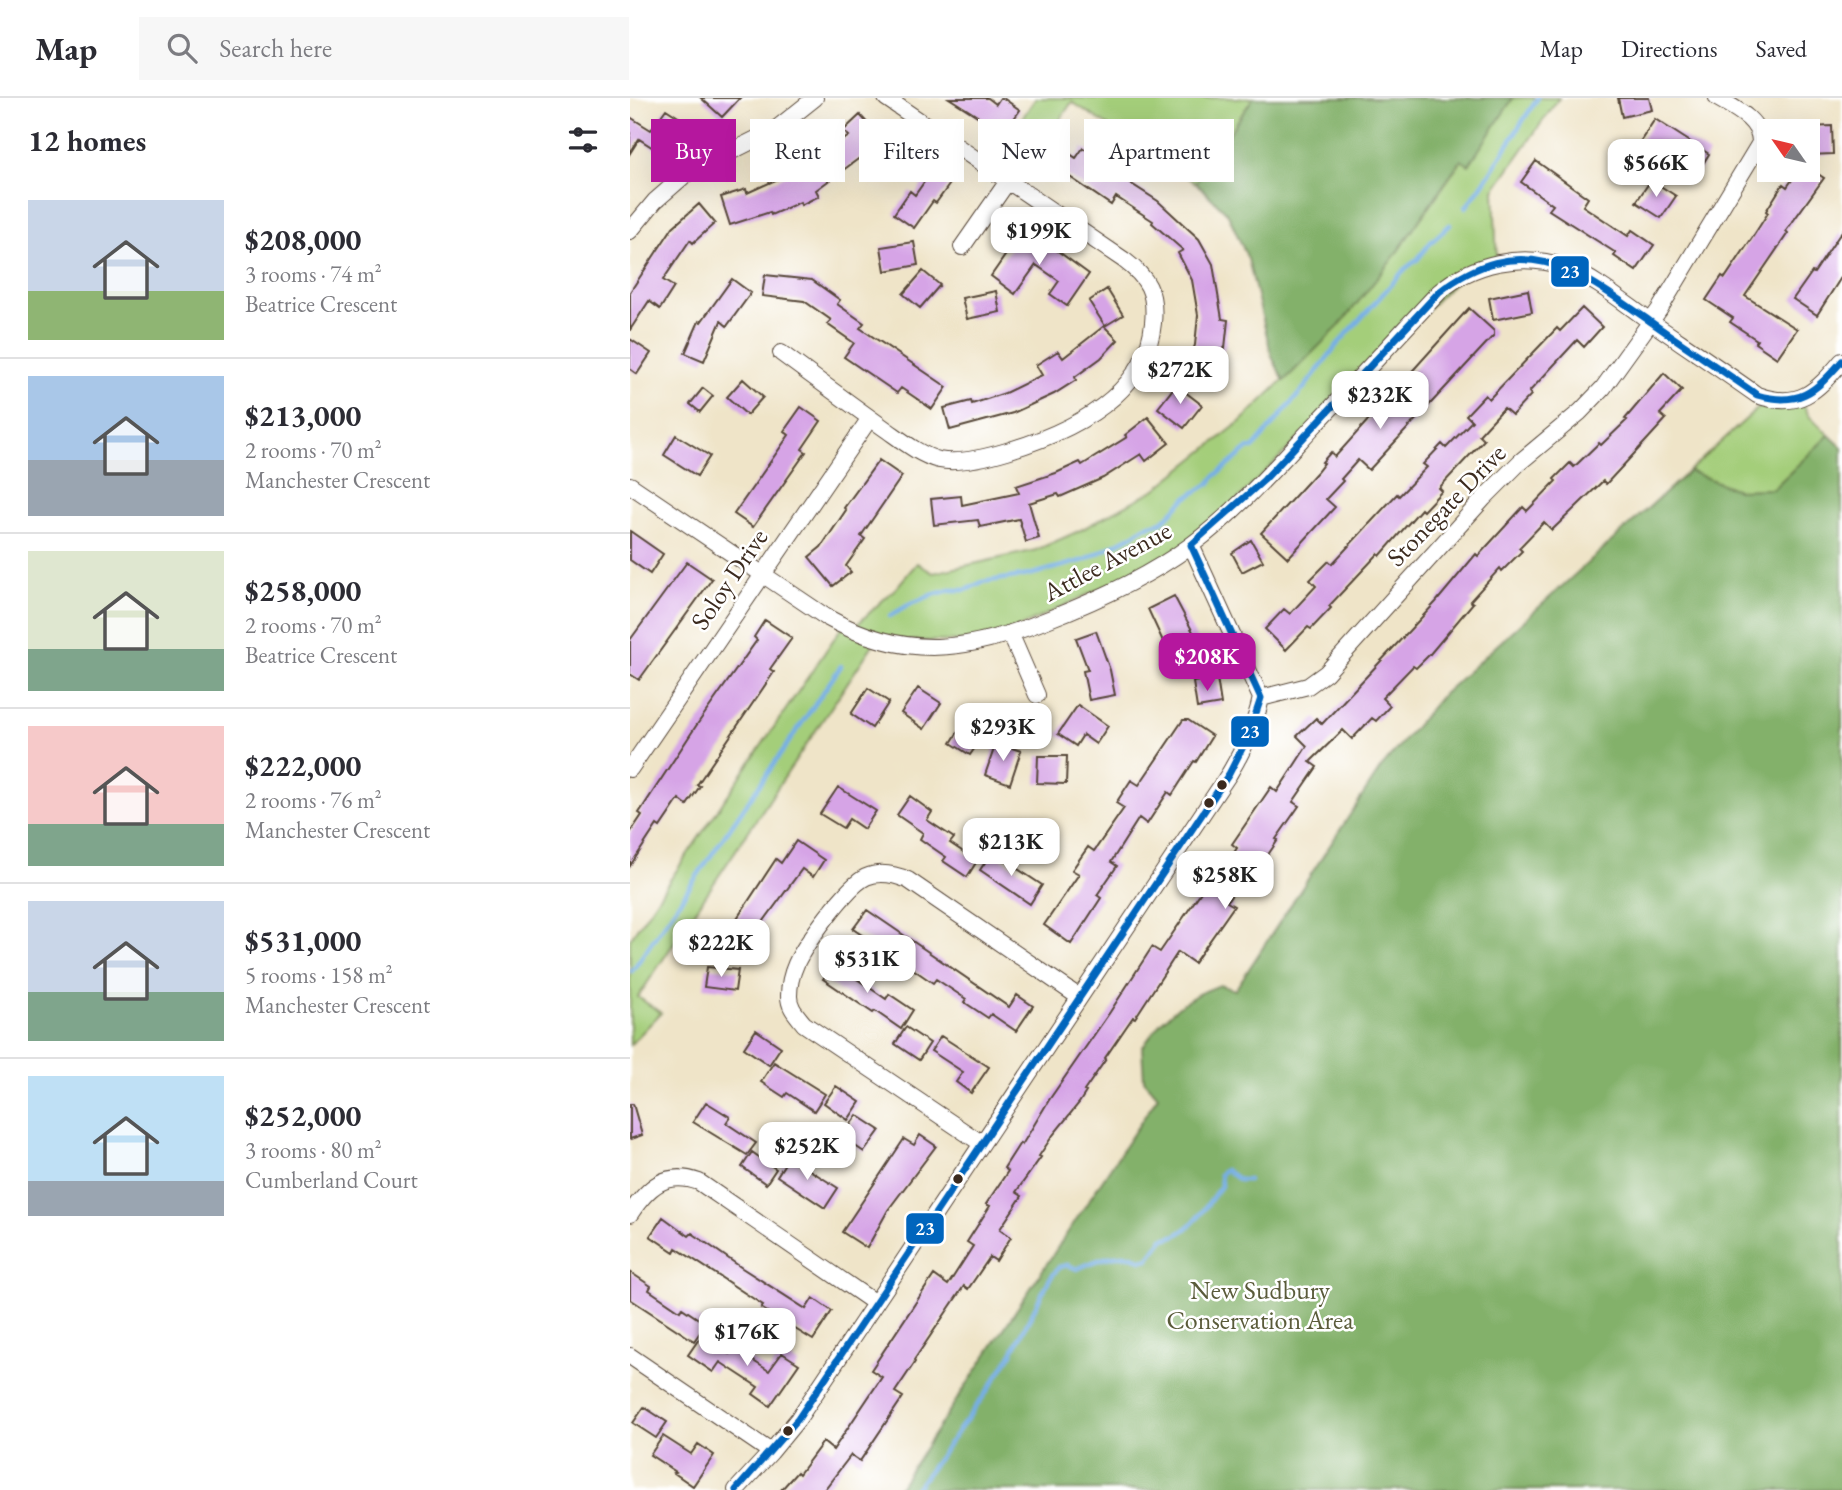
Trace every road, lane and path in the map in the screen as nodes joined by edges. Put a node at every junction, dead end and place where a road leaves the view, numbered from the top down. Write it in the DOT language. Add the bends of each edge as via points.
graph roads {
  1 [pos="815,98"];
  2 [pos="886,98"];
  3 [pos="1717,98"];
  4 [pos="978,161"];
  5 [pos="1007,182"];
  6 [pos="1009,182"];
  7 [pos="630,230"];
  8 [pos="962,247"];
  9 [pos="1651,322"];
  10 [pos="780,353"];
  11 [pos="1842,361"];
  12 [pos="870,418"];
  13 [pos="630,485"];
  14 [pos="1191,545"];
  15 [pos="762,573"];
  16 [pos="1011,635"];
  17 [pos="1037,695"];
  18 [pos="1261,698"];
  19 [pos="630,769"];
  20 [pos="1079,997"];
  21 [pos="981,1143"];
  22 [pos="630,1214"];
  23 [pos="875,1303"];
  24 [pos="630,1356"];
  25 [pos="771,1452"];
  26 [pos="736,1490"];
  1 -- 7 [label="street" via="776,129 686,174"];
  2 -- 4 [label="street"];
  3 -- 9 [label="street, Stonegate Drive" via="1750,120 1761,135 1760,143"];
  5 -- 8 [label="street"];
  6 -- 12 [label="street" via="1144,276 1155,311 1144,359 1096,412 1041,439 996,454 940,460 923,454"];
  9 -- 11 [label="street, Attlee Avenue" via="1757,395 1772,400 1802,398"];
  9 -- 14 [label="street, Attlee Avenue" via="1565,267 1520,260 1460,276 1439,292 1264,480"];
  9 -- 18 [label="street, Stonegate Drive" via="1603,388 1484,498 1326,673 1307,686"];
  10 -- 12 [label="street"];
  12 -- 15 [label="street, Soloy Drive"];
  13 -- 15 [label="street, Attlee Avenue"];
  14 -- 16 [label="street, Attlee Avenue" via="1106,594"];
  14 -- 18 [label="street"];
  15 -- 16 [label="street, Attlee Avenue" via="845,627 884,641 947,647"];
  15 -- 19 [label="street, Soloy Drive"];
  16 -- 17 [label="street"];
  18 -- 20 [label="street" via="1251,733 1229,774"];
  20 -- 21 [label="street"];
  20 -- 21 [label="street" via="894,874 866,877 850,889 796,964 789,996 804,1024"];
  21 -- 23 [label="street"];
  22 -- 23 [label="street" via="652,1187 668,1179 685,1177 699,1182"];
  23 -- 25 [label="street"];
  24 -- 25 [label="street"];
  25 -- 26 [label="street"];
}
